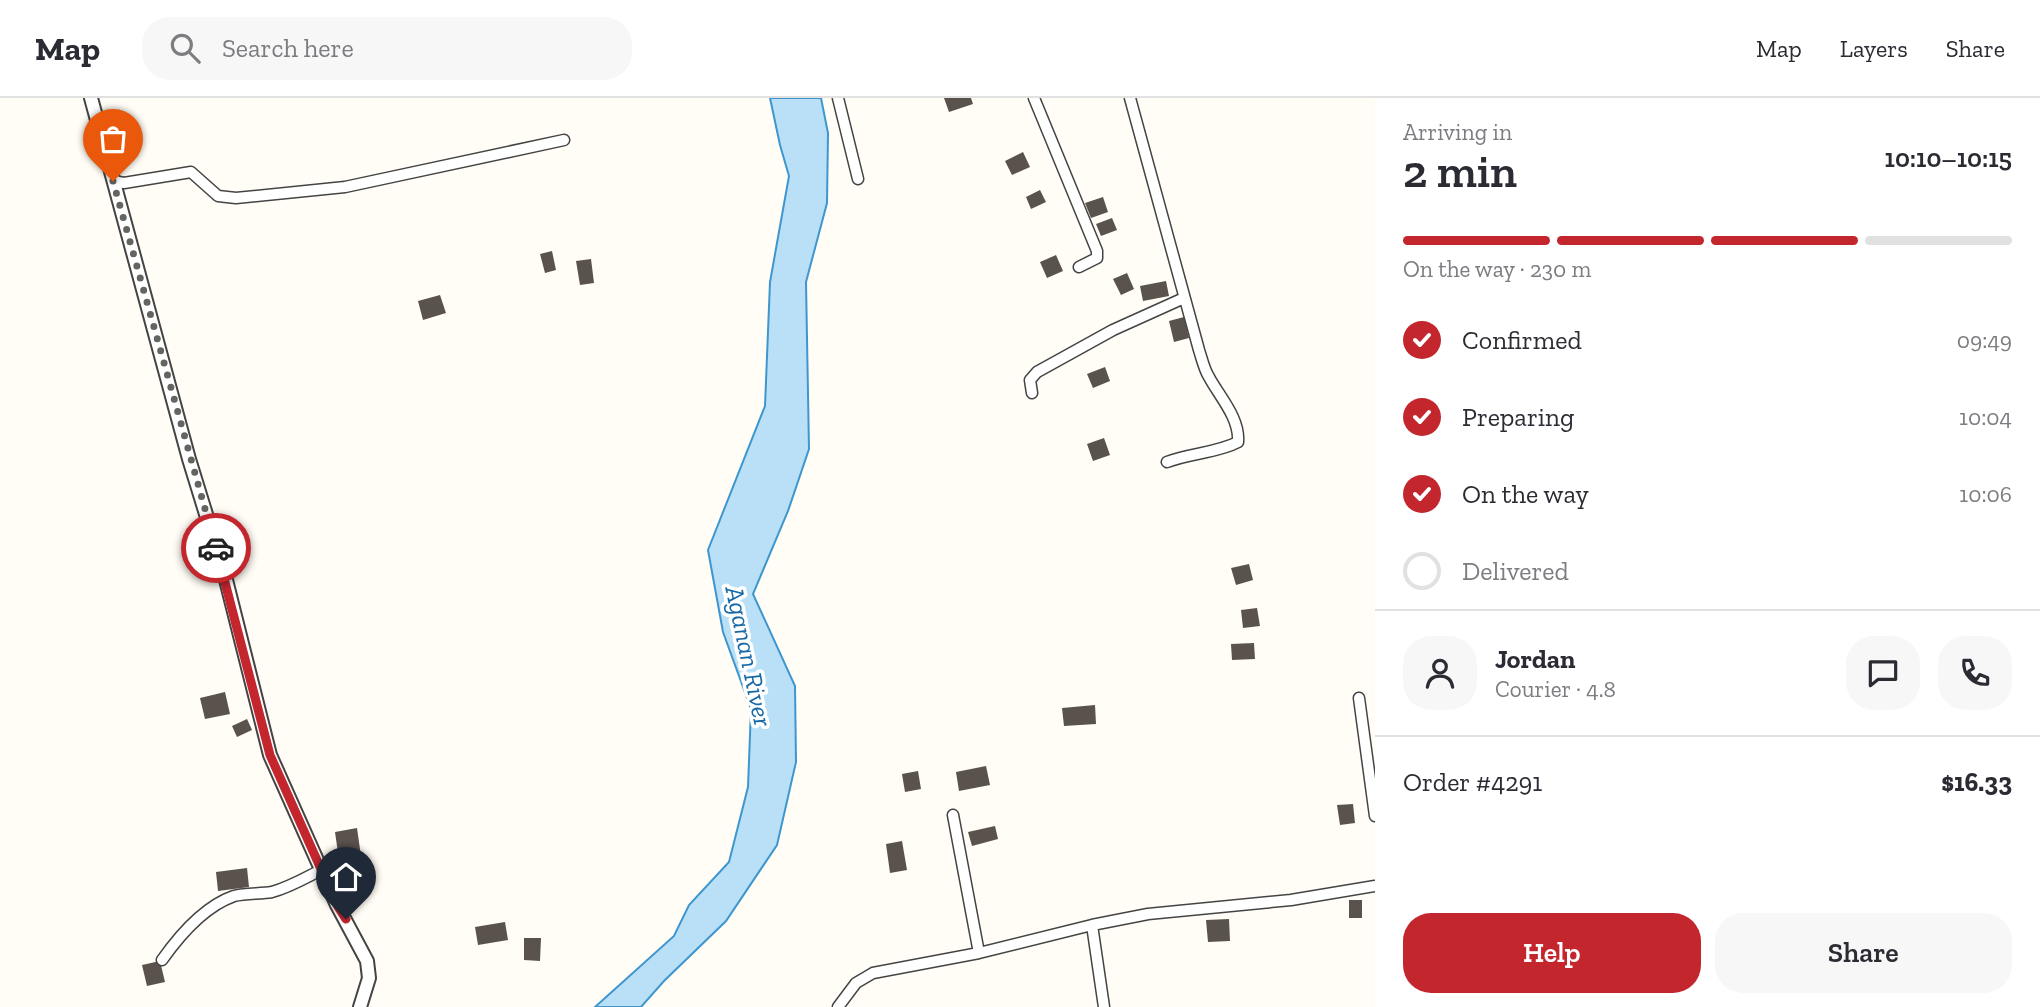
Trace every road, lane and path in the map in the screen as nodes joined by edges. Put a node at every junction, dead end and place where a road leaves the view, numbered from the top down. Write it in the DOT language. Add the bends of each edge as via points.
graph roads {
  1 [pos="90,98"];
  2 [pos="838,98"];
  3 [pos="1034,98"];
  4 [pos="1130,98"];
  5 [pos="564,140"];
  6 [pos="858,179"];
  7 [pos="113,181"];
  8 [pos="1079,267"];
  9 [pos="1184,299"];
  10 [pos="1032,393"];
  11 [pos="1167,462"];
  12 [pos="1359,698"];
  13 [pos="953,815"];
  14 [pos="1375,816"];
  15 [pos="321,870"];
  16 [pos="1375,886"];
  17 [pos="1092,925"];
  18 [pos="979,953"];
  19 [pos="162,960"];
  20 [pos="360,1007"];
  21 [pos="838,1007"];
  22 [pos="1104,1007"];
  1 -- 7 [label="street"];
  2 -- 6 [label="street"];
  3 -- 8 [label="street" via="1097,251 1097,258"];
  4 -- 9 [label="street"];
  5 -- 7 [label="street" via="345,187 236,198 218,196 191,172"];
  7 -- 15 [label="street" via="225,576 270,755"];
  9 -- 10 [label="street" via="1113,330 1037,372 1030,380"];
  9 -- 11 [label="street" via="1208,376 1239,432 1238,442"];
  12 -- 14 [label="street"];
  13 -- 18 [label="street"];
  15 -- 19 [label="street" via="270,892 234,896 206,911"];
  15 -- 20 [label="street" via="367,961 369,978"];
  16 -- 17 [label="street"];
  17 -- 18 [label="street"];
  17 -- 22 [label="street"];
  18 -- 21 [label="street" via="873,973 856,983"];
}
